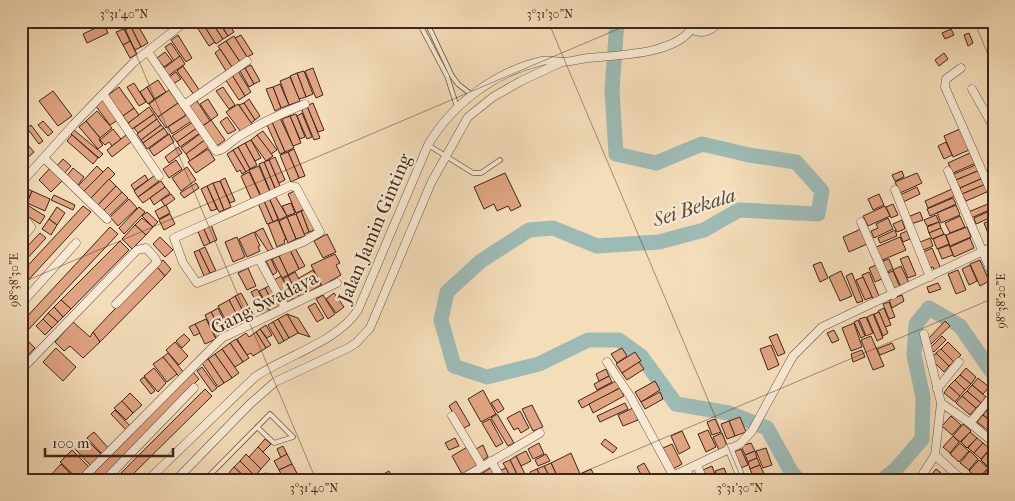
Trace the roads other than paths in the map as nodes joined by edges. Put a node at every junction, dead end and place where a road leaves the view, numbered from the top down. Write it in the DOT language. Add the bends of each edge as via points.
graph roads {
  1 [pos="186,21"];
  2 [pos="418,21"];
  3 [pos="426,21"];
  4 [pos="687,21"];
  5 [pos="718,21"];
  6 [pos="692,28"];
  7 [pos="430,30"];
  8 [pos="425,32"];
  9 [pos="148,52"];
  10 [pos="247,61"];
  11 [pos="562,62"];
  12 [pos="961,68"];
  13 [pos="972,90"];
  14 [pos="103,94"];
  15 [pos="472,95"];
  16 [pos="305,104"];
  17 [pos="184,105"];
  18 [pos="457,107"];
  19 [pos="994,128"];
  20 [pos="428,145"];
  21 [pos="445,155"];
  22 [pos="44,158"];
  23 [pos="500,160"];
  24 [pos="948,171"];
  25 [pos="159,176"];
  26 [pos="21,183"];
  27 [pos="895,190"];
  28 [pos="994,198"];
  29 [pos="21,214"];
  30 [pos="108,219"];
  31 [pos="861,222"];
  32 [pos="21,240"];
  33 [pos="76,243"];
  34 [pos="994,246"];
  35 [pos="982,253"];
  36 [pos="259,259"];
  37 [pos="930,277"];
  38 [pos="994,278"];
  39 [pos="337,283"];
  40 [pos="893,295"];
  41 [pos="21,304"];
  42 [pos="116,304"];
  43 [pos="285,307"];
  44 [pos="924,334"];
  45 [pos="607,362"];
  46 [pos="959,362"];
  47 [pos="21,370"];
  48 [pos="194,388"];
  49 [pos="937,389"];
  50 [pos="988,400"];
  51 [pos="941,403"];
  52 [pos="452,416"];
  53 [pos="970,422"];
  54 [pos="257,427"];
  55 [pos="540,433"];
  56 [pos="994,443"];
  57 [pos="729,448"];
  58 [pos="935,456"];
  59 [pos="491,461"];
  60 [pos="697,465"];
  61 [pos="482,466"];
  62 [pos="687,470"];
  63 [pos="673,475"];
  64 [pos="81,480"];
  65 [pos="105,480"];
  66 [pos="148,480"];
  67 [pos="176,480"];
  68 [pos="205,480"];
  69 [pos="258,480"];
  70 [pos="271,480"];
  71 [pos="460,480"];
  72 [pos="502,480"];
  73 [pos="664,480"];
  74 [pos="690,480"];
  75 [pos="703,480"];
  76 [pos="742,480"];
  77 [pos="919,480"];
  78 [pos="962,480"];
  1 -- 9 [label="street"];
  2 -- 8 [label="lane"];
  3 -- 7 [label="lane"];
  4 -- 6 [label="street"];
  5 -- 6 [label="street" via="714,28 704,32"];
  6 -- 11 [label="street, Jalan Jamin Ginting" via="674,43 644,52"];
  7 -- 8 [label="lane"];
  7 -- 15 [label="lane" via="452,76"];
  8 -- 18 [label="lane" via="451,85"];
  9 -- 14 [label="street"];
  9 -- 17 [label="street"];
  10 -- 17 [label="street"];
  11 -- 15 [label="street, Jalan Jamin Ginting" via="544,60 516,70"];
  11 -- 21 [label="street, Jalan Jamin Ginting" via="493,97 468,117"];
  12 -- 28 [label="street" via="946,79 945,87"];
  13 -- 19 [label="street"];
  14 -- 22 [label="street"];
  14 -- 25 [label="street"];
  15 -- 18 [label="street, Jalan Jamin Ginting"];
  16 -- 17 [label="street" via="260,124 218,151"];
  18 -- 20 [label="street, Jalan Jamin Ginting"];
  20 -- 21 [label="lane"];
  20 -- 66 [label="street, Jalan Jamin Ginting" via="351,321 334,334 275,363 255,377"];
  21 -- 23 [label="lane" via="476,174"];
  21 -- 67 [label="street, Jalan Jamin Ginting" via="370,328 363,337 348,348 275,382"];
  22 -- 26 [label="street"];
  22 -- 30 [label="street"];
  24 -- 35 [label="street"];
  27 -- 37 [label="street"];
  29 -- 32 [label="street" via="31,227"];
  31 -- 40 [label="street"];
  33 -- 41 [label="street"];
  34 -- 35 [label="street"];
  35 -- 37 [label="street"];
  35 -- 38 [label="street"];
  36 -- 36 [label="street" via="320,232 296,186 174,238 183,263 197,283"];
  36 -- 43 [label="street"];
  37 -- 40 [label="street"];
  39 -- 43 [label="street, Gang Swadaya"];
  40 -- 57 [label="street" via="822,327 792,356 752,431 740,444"];
  42 -- 47 [label="street" via="156,262 146,248 137,250"];
  43 -- 64 [label="street, Gang Swadaya" via="222,338"];
  44 -- 49 [label="street"];
  45 -- 63 [label="street" via="630,396"];
  46 -- 49 [label="street"];
  48 -- 65 [label="street"];
  49 -- 51 [label="street"];
  50 -- 53 [label="street"];
  51 -- 53 [label="street"];
  51 -- 58 [label="street"];
  52 -- 61 [label="street"];
  53 -- 56 [label="street"];
  54 -- 54 [label="lane" via="270,414 293,437 274,443"];
  54 -- 68 [label="lane"];
  55 -- 59 [label="street"];
  57 -- 60 [label="street"];
  57 -- 76 [label="street"];
  58 -- 77 [label="street"];
  58 -- 78 [label="street"];
  59 -- 61 [label="street"];
  59 -- 72 [label="street"];
  60 -- 62 [label="street"];
  60 -- 75 [label="street"];
  61 -- 71 [label="street"];
  62 -- 63 [label="street"];
  62 -- 74 [label="street"];
  63 -- 73 [label="street"];
  69 -- 70 [label="street" via="266,477"];
}
